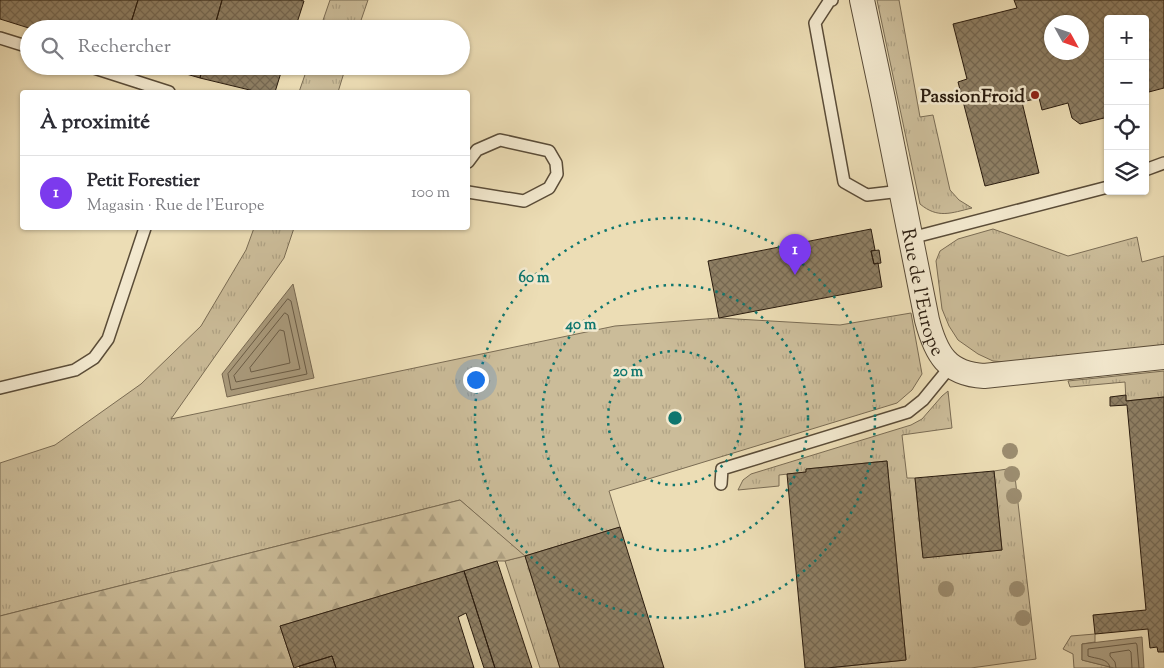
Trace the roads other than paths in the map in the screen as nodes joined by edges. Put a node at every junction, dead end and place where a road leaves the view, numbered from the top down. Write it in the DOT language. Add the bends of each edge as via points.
graph roads {
  1 [pos="832,0"];
  2 [pos="862,0"];
  3 [pos="0,38"];
  4 [pos="20,44"];
  5 [pos="116,75"];
  6 [pos="163,90"];
  7 [pos="470,159"];
  8 [pos="1164,163"];
  9 [pos="1149,169"];
  10 [pos="1104,188"];
  11 [pos="901,191"];
  12 [pos="470,192"];
  13 [pos="144,230"];
  14 [pos="911,238"];
  15 [pos="1164,358"];
  16 [pos="950,367"];
  17 [pos="0,388"];
  18 [pos="721,484"];
  1 -- 11 [label="lane" via="814,23 844,182 867,195"];
  2 -- 11 [label="street, Rue de l'Europe"];
  3 -- 4 [label="lane"];
  5 -- 6 [label="lane"];
  7 -- 12 [label="lane" via="477,150 500,140 548,152 556,163 557,174 549,188 524,201"];
  8 -- 9 [label="lane"];
  10 -- 14 [label="lane"];
  11 -- 14 [label="street, Rue de l'Europe"];
  13 -- 17 [label="lane" via="108,339 94,358 75,370"];
  14 -- 16 [label="street, Rue de l'Europe" via="930,331 937,349"];
  15 -- 16 [label="street, Rue de l'Europe" via="984,376 965,374"];
  16 -- 18 [label="lane" via="908,412 722,469"];
}
